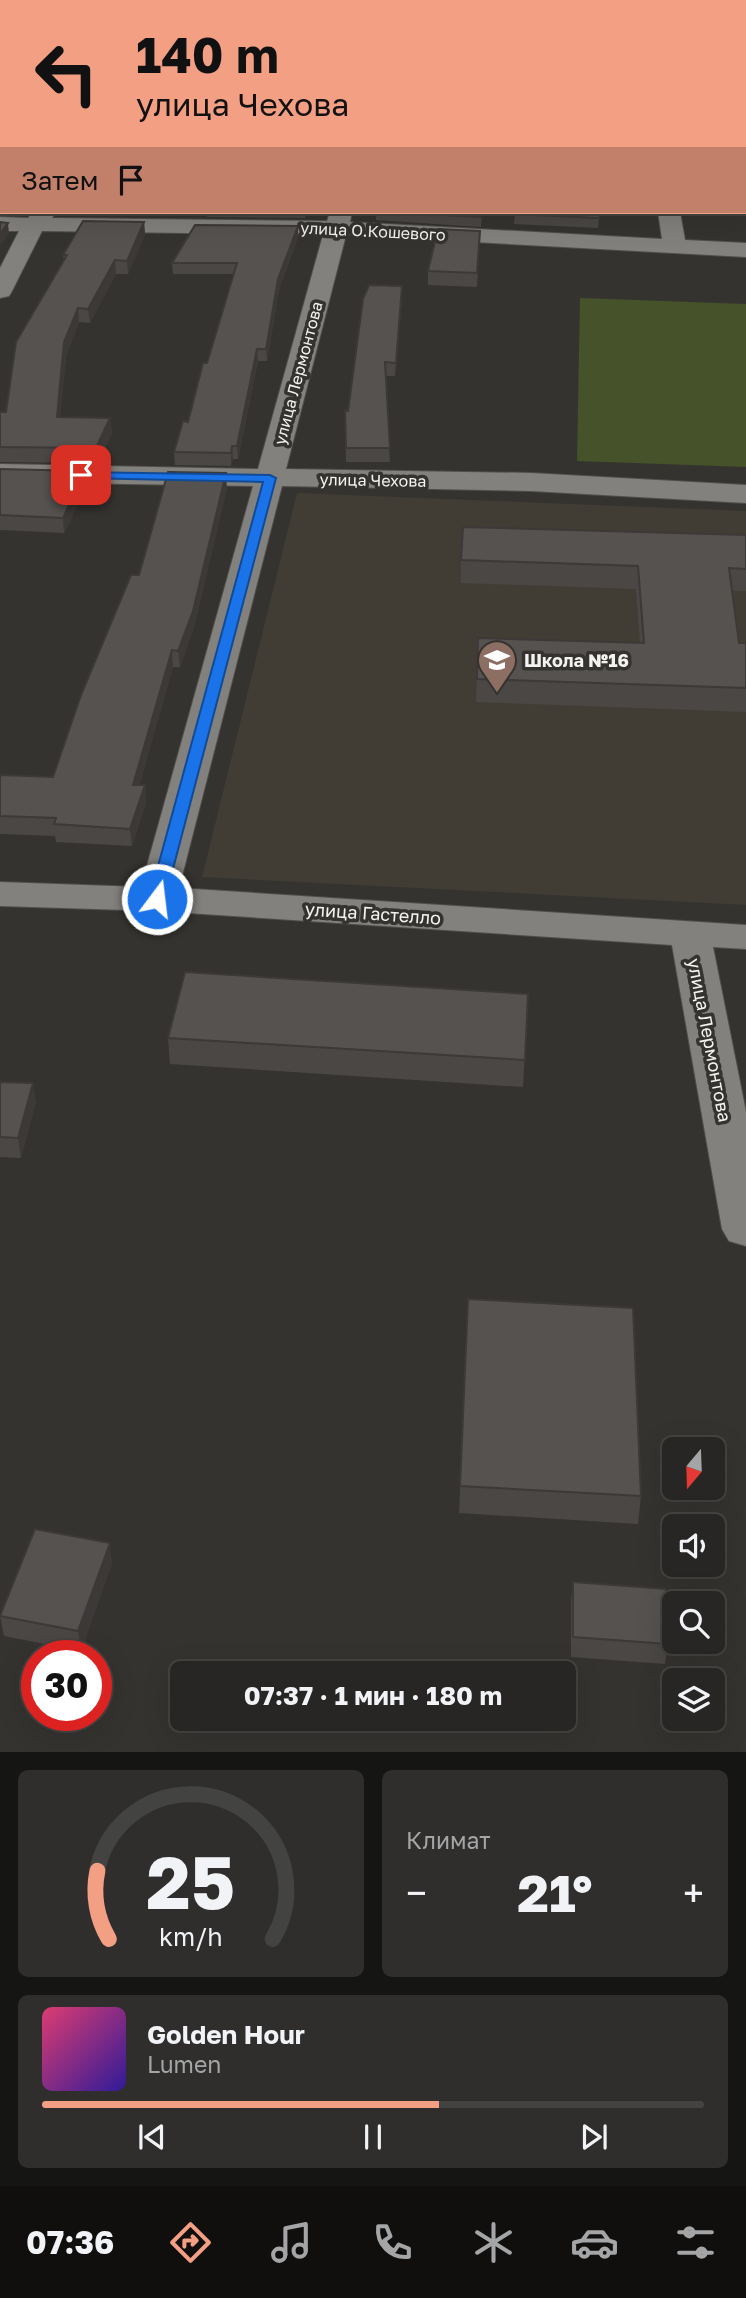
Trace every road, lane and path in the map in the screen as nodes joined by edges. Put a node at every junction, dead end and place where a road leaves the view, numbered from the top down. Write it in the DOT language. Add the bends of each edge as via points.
graph roads {
  1 [pos="668,214"];
  2 [pos="39,218"];
  3 [pos="339,220"];
  4 [pos="0,225"];
  5 [pos="675,248"];
  6 [pos="746,250"];
  7 [pos="0,291"];
  8 [pos="0,473"];
  9 [pos="270,478"];
  10 [pos="746,494"];
  11 [pos="0,894"];
  12 [pos="157,899"];
  13 [pos="690,933"];
  14 [pos="746,937"];
  15 [pos="746,1229"];
  1 -- 5 [label="street"];
  2 -- 3 [label="street, улица О.Кошевого"];
  2 -- 4 [label="street, улица О.Кошевого"];
  2 -- 7 [label="street"];
  3 -- 5 [label="street, улица О.Кошевого"];
  3 -- 9 [label="street, улица Лермонтова"];
  5 -- 6 [label="street, улица О.Кошевого"];
  8 -- 9 [label="street, улица Чехова"];
  9 -- 10 [label="street, улица Чехова" via="531,482"];
  9 -- 12 [label="street, улица Лермонтова"];
  11 -- 12 [label="street, улица Гастелло"];
  12 -- 13 [label="street, улица Гастелло"];
  13 -- 14 [label="street, улица Гастелло"];
  13 -- 15 [label="street, улица Лермонтова"];
}
